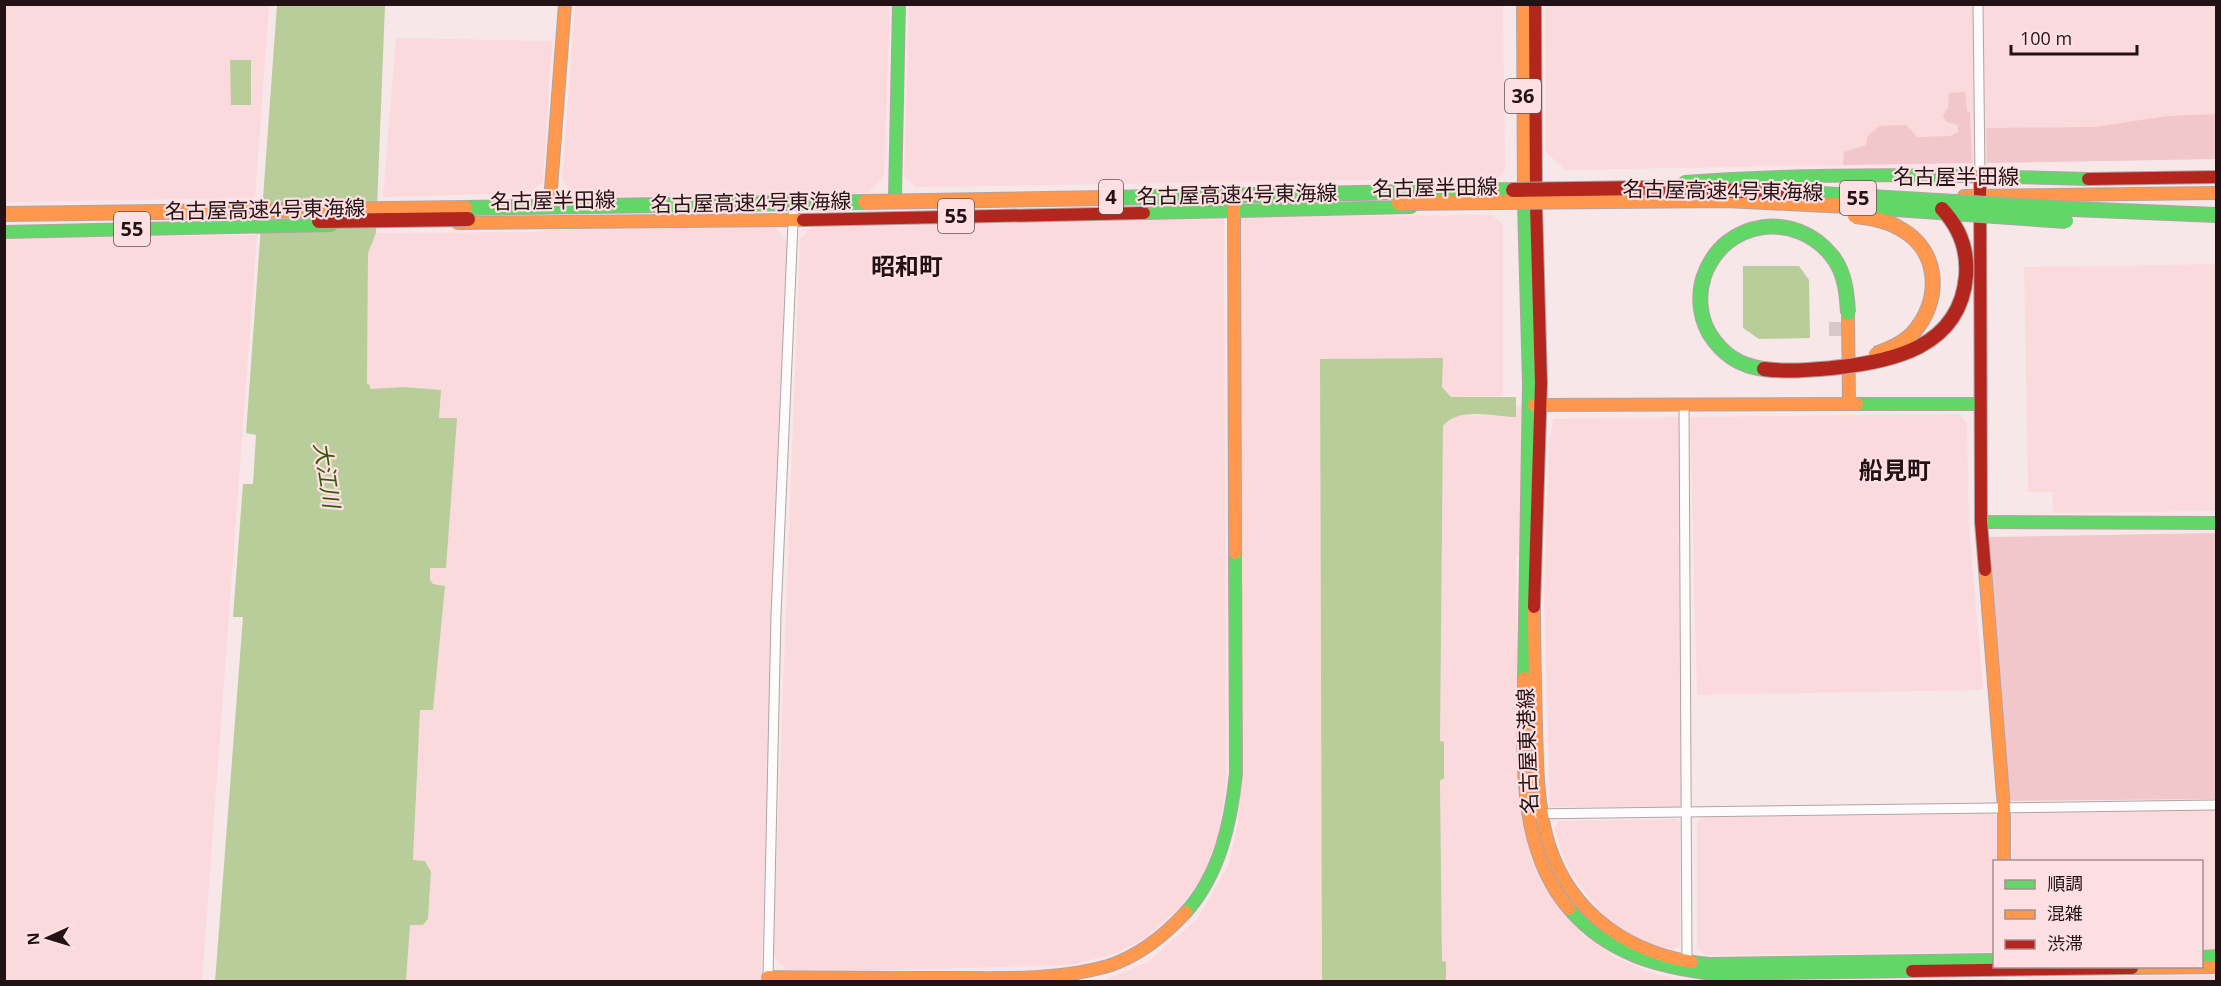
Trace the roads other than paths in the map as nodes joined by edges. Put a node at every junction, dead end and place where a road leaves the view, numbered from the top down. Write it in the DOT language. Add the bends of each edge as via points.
graph roads {
  1 [pos="565,4"];
  2 [pos="899,4"];
  3 [pos="1523,4"];
  4 [pos="1535,4"];
  5 [pos="1978,4"];
  6 [pos="1980,176"];
  7 [pos="2217,177"];
  8 [pos="1526,188"];
  9 [pos="1234,191"];
  10 [pos="2217,193"];
  11 [pos="1980,195"];
  12 [pos="895,196"];
  13 [pos="794,198"];
  14 [pos="1644,200"];
  15 [pos="550,202"];
  16 [pos="1530,205"];
  17 [pos="1234,211"];
  18 [pos="4,212"];
  19 [pos="2217,215"];
  20 [pos="794,220"];
  21 [pos="4,225"];
  22 [pos="2217,226"];
  23 [pos="4,232"];
  24 [pos="1840,321"];
  25 [pos="1844,404"];
  26 [pos="1980,404"];
  27 [pos="1535,405"];
  28 [pos="1684,405"];
  29 [pos="1981,522"];
  30 [pos="2217,523"];
  31 [pos="2217,805"];
  32 [pos="2004,808"];
  33 [pos="1688,812"];
  34 [pos="1534,814"];
  35 [pos="2004,860"];
  36 [pos="1993,960"];
  37 [pos="1687,962"];
  38 [pos="2145,968"];
  39 [pos="768,977"];
  1 -- 15 [label="main road"];
  2 -- 12 [label="main road"];
  3 -- 8 [label="main road, 36"];
  4 -- 8 [label="main road, 36"];
  5 -- 6 [label="street"];
  6 -- 7 [label="main road, 名古屋半田線 / 55"];
  6 -- 8 [label="main road, 名古屋半田線 / 55" via="1769,176"];
  6 -- 11 [label="main road"];
  8 -- 9 [label="main road, 名古屋半田線 / 55"];
  8 -- 16 [label="main road, 36"];
  8 -- 18 [label="main road, 名古屋高速4号東海線 / 4, bridge" via="677,205"];
  8 -- 19 [label="main road, 名古屋高速4号東海線 / 4, bridge" via="1726,188 2064,210"];
  8 -- 24 [label="main road, bridge" via="1670,178 1769,179 1896,188 1939,206 1953,220 1964,244 1965,286 1944,327 1918,349 1897,358 1797,372 1769,371 1744,364 1723,352 1701,314 1700,286 1705,270 1734,236 1760,226 1788,226 1814,237 1833,257 1844,282"];
  9 -- 12 [label="main road, 名古屋半田線 / 55"];
  9 -- 17 [label="main road"];
  10 -- 11 [label="main road, 名古屋半田線 / 55"];
  11 -- 16 [label="main road, 名古屋半田線 / 55"];
  11 -- 26 [label="main road"];
  12 -- 13 [label="main road, 名古屋半田線 / 55"];
  13 -- 15 [label="main road, 名古屋半田線 / 55"];
  13 -- 20 [label="street"];
  14 -- 21 [label="main road, 名古屋高速4号東海線 / 4, bridge"];
  14 -- 22 [label="main road, 名古屋高速4号東海線 / 4, bridge" via="1797,203 2069,221"];
  14 -- 24 [label="main road, bridge" via="1797,209 1875,219 1903,230 1923,249 1933,273 1930,309 1921,326 1908,338 1890,349 1856,358 1786,363 1743,352 1715,322 1710,297 1713,280 1725,258 1745,242 1762,237 1789,238 1805,245 1823,262 1833,284"];
  15 -- 18 [label="main road, 名古屋半田線 / 55, bridge"];
  16 -- 17 [label="main road, 名古屋半田線 / 55"];
  16 -- 27 [label="main road, 名古屋東港線"];
  17 -- 20 [label="main road, 名古屋半田線 / 55"];
  17 -- 39 [label="main road" via="1236,773 1226,840 1207,884 1184,915 1153,942 1116,962 1074,974"];
  20 -- 23 [label="main road, 名古屋半田線 / 55, bridge"];
  20 -- 39 [label="street" via="776,615"];
  24 -- 25 [label="main road"];
  24 -- 25 [label="main road"];
  25 -- 26 [label="main road"];
  25 -- 28 [label="main road"];
  26 -- 29 [label="main road"];
  27 -- 28 [label="main road"];
  27 -- 34 [label="main road, 名古屋東港線"];
  28 -- 33 [label="street"];
  29 -- 30 [label="main road"];
  29 -- 32 [label="main road"];
  31 -- 32 [label="street"];
  32 -- 33 [label="street"];
  32 -- 35 [label="main road"];
  33 -- 34 [label="street"];
  33 -- 37 [label="street"];
  34 -- 37 [label="main road, 名古屋東港線" via="1558,869 1595,918 1633,946"];
  34 -- 38 [label="main road, 名古屋東港線" via="1551,883 1572,914 1620,952 1661,968 1716,974"];
  36 -- 37 [label="main road, 名古屋東港線"];
}
